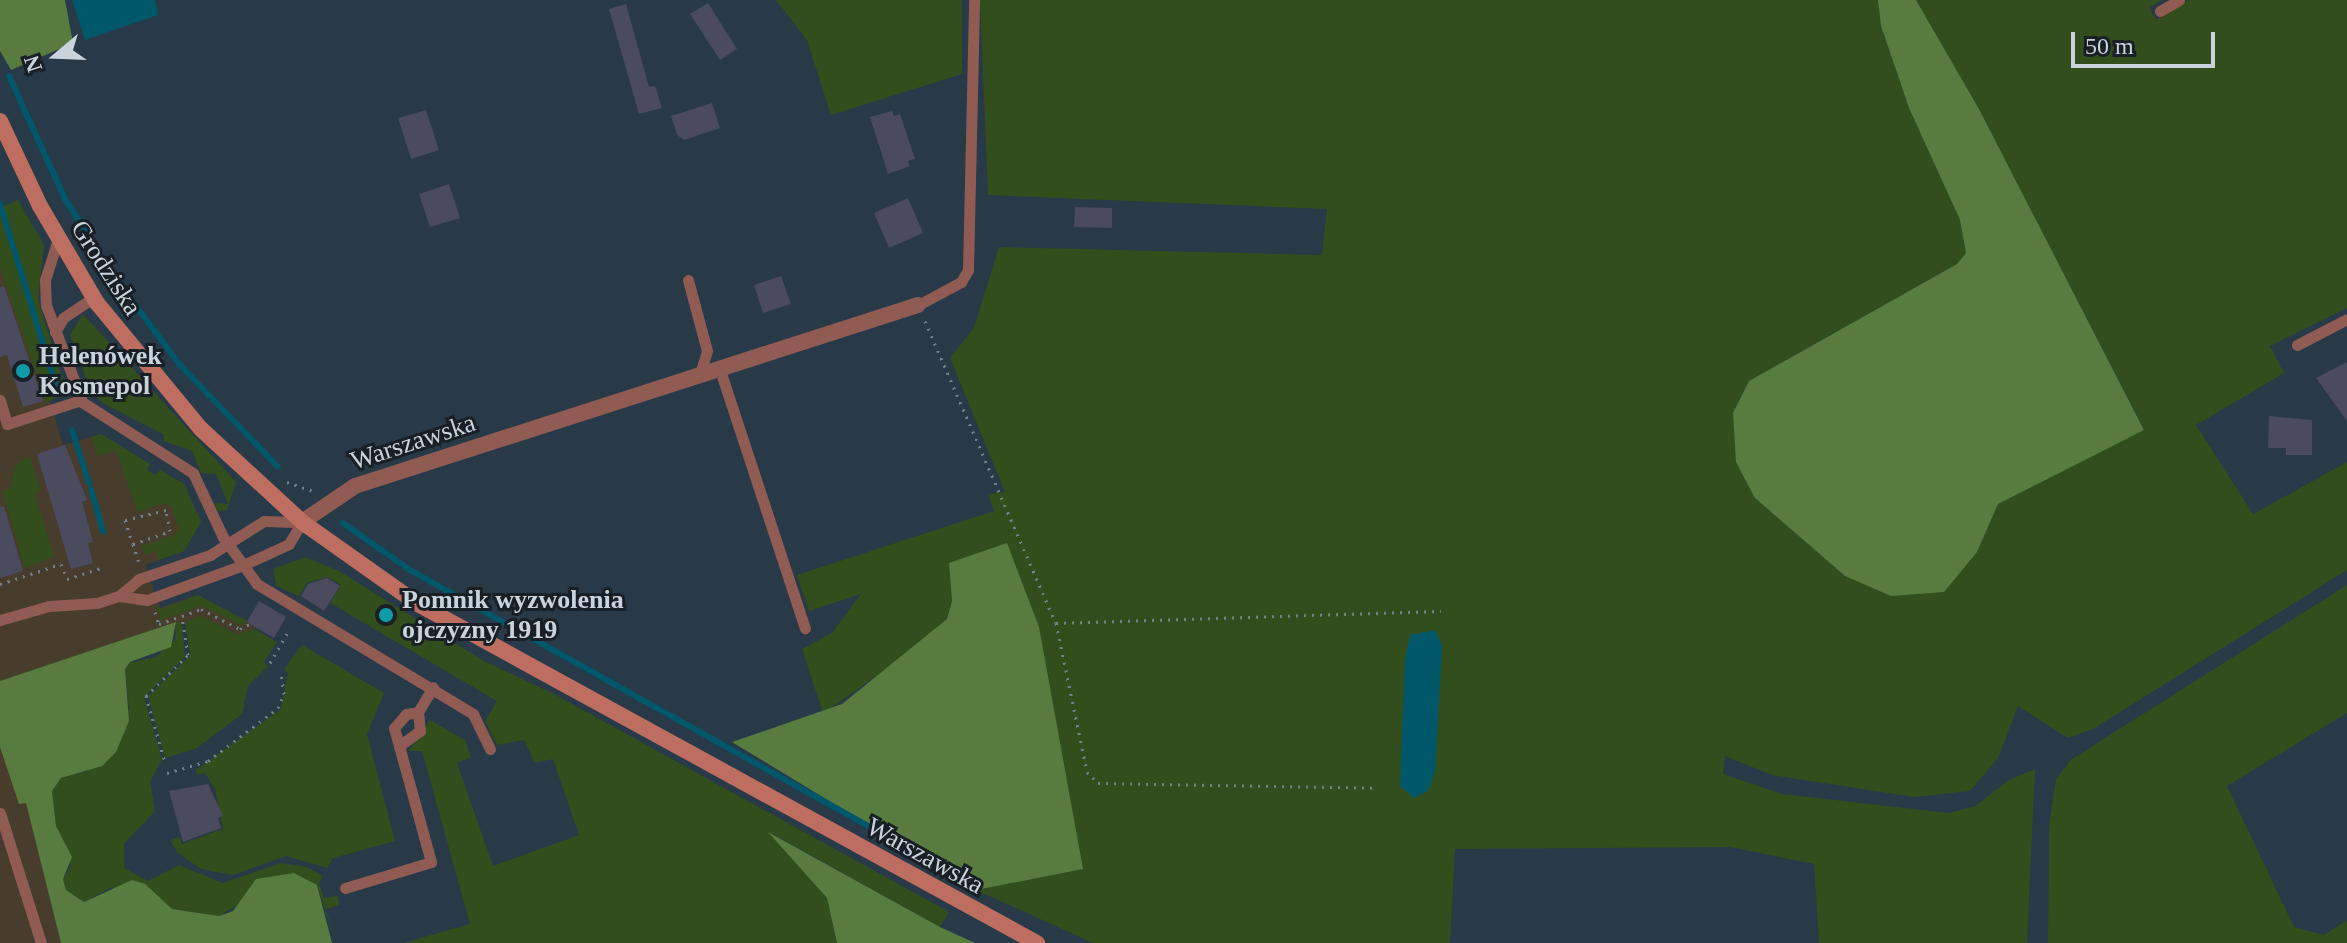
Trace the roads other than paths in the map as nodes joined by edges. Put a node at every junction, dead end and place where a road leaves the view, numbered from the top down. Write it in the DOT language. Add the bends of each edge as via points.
graph roads {
  1 [pos="974,0"];
  2 [pos="2179,0"];
  3 [pos="2160,11"];
  4 [pos="0,121"];
  5 [pos="58,239"];
  6 [pos="688,280"];
  7 [pos="93,298"];
  8 [pos="918,305"];
  9 [pos="2347,319"];
  10 [pos="55,332"];
  11 [pos="2297,345"];
  12 [pos="720,370"];
  13 [pos="699,377"];
  14 [pos="0,400"];
  15 [pos="81,400"];
  16 [pos="302,522"];
  17 [pos="228,545"];
  18 [pos="243,565"];
  19 [pos="119,596"];
  20 [pos="0,620"];
  21 [pos="805,628"];
  22 [pos="433,687"];
  23 [pos="418,712"];
  24 [pos="399,746"];
  25 [pos="490,749"];
  26 [pos="0,813"];
  27 [pos="345,888"];
  28 [pos="41,943"];
  29 [pos="1037,943"];
  1 -- 8 [label="lane, Warszawska" via="968,270 961,282"];
  2 -- 3 [label="lane"];
  4 -- 5 [label="main road, Grodziska"];
  5 -- 7 [label="main road, Grodziska"];
  5 -- 10 [label="lane" via="45,280"];
  6 -- 13 [label="lane" via="707,351"];
  7 -- 10 [label="lane" via="63,318"];
  7 -- 16 [label="main road, Grodziska" via="201,429"];
  8 -- 12 [label="street, Warszawska"];
  9 -- 11 [label="lane"];
  10 -- 15 [label="lane"];
  12 -- 13 [label="street, Warszawska"];
  12 -- 21 [label="lane"];
  13 -- 16 [label="street, Warszawska" via="341,493"];
  14 -- 15 [label="lane" via="7,424"];
  15 -- 17 [label="lane" via="193,473"];
  16 -- 17 [label="lane" via="264,521"];
  16 -- 18 [label="lane" via="289,544"];
  16 -- 29 [label="main road, Warszawska" via="418,604"];
  17 -- 18 [label="lane"];
  17 -- 19 [label="lane" via="139,579"];
  18 -- 19 [label="lane" via="147,600"];
  18 -- 22 [label="lane" via="266,591"];
  19 -- 20 [label="lane" via="86,605 49,606"];
  22 -- 23 [label="lane"];
  22 -- 25 [label="lane" via="476,717"];
  23 -- 24 [label="lane" via="420,731"];
  23 -- 24 [label="lane" via="395,722"];
  24 -- 27 [label="lane" via="431,862"];
  26 -- 28 [label="lane"];
}
